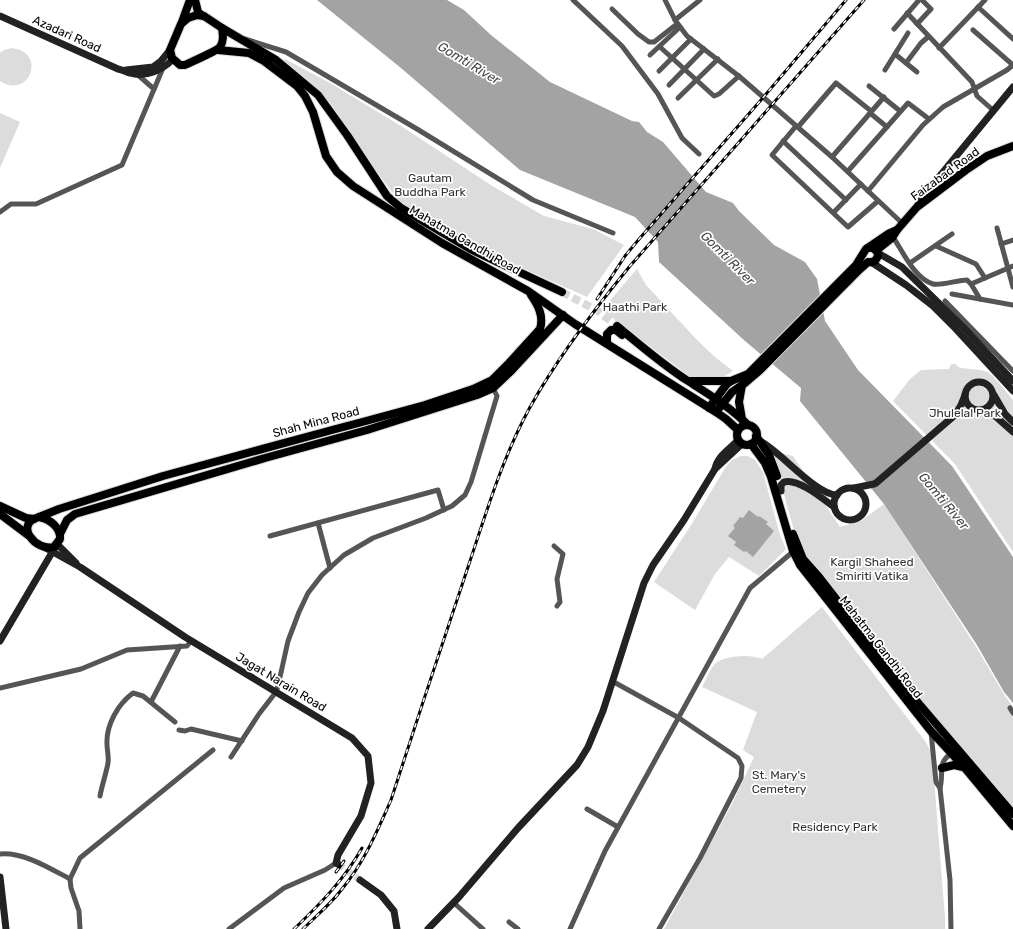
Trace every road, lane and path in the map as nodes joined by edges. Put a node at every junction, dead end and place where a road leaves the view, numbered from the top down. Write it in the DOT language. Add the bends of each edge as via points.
graph roads {
  1 [pos="190,0"];
  2 [pos="195,0"];
  3 [pos="573,0"];
  4 [pos="665,0"];
  5 [pos="700,0"];
  6 [pos="921,0"];
  7 [pos="985,0"];
  8 [pos="978,7"];
  9 [pos="612,9"];
  10 [pos="907,13"];
  11 [pos="0,16"];
  12 [pos="204,16"];
  13 [pos="677,23"];
  14 [pos="181,24"];
  15 [pos="917,24"];
  16 [pos="222,28"];
  17 [pos="894,29"];
  18 [pos="973,30"];
  19 [pos="908,33"];
  20 [pos="235,35"];
  21 [pos="928,37"];
  22 [pos="691,39"];
  23 [pos="1013,39"];
  24 [pos="660,47"];
  25 [pos="939,48"];
  26 [pos="704,49"];
  27 [pos="170,50"];
  28 [pos="218,50"];
  29 [pos="895,54"];
  30 [pos="650,55"];
  31 [pos="673,58"];
  32 [pos="173,59"];
  33 [pos="718,60"];
  34 [pos="906,63"];
  35 [pos="1013,65"];
  36 [pos="163,68"];
  37 [pos="685,69"];
  38 [pos="126,70"];
  39 [pos="885,70"];
  40 [pos="659,71"];
  41 [pos="917,72"];
  42 [pos="137,74"];
  43 [pos="739,76"];
  44 [pos="697,80"];
  45 [pos="669,85"];
  46 [pos="869,86"];
  47 [pos="1013,87"];
  48 [pos="154,89"];
  49 [pos="974,89"];
  50 [pos="884,97"];
  51 [pos="678,98"];
  52 [pos="324,103"];
  53 [pos="900,111"];
  54 [pos="994,111"];
  55 [pos="313,112"];
  56 [pos="870,112"];
  57 [pos="929,119"];
  58 [pos="797,126"];
  59 [pos="887,127"];
  60 [pos="783,141"];
  61 [pos="1013,146"];
  62 [pos="699,154"];
  63 [pos="832,156"];
  64 [pos="848,171"];
  65 [pos="861,184"];
  66 [pos="868,191"];
  67 [pos="386,196"];
  68 [pos="846,200"];
  69 [pos="878,200"];
  70 [pos="381,204"];
  71 [pos="917,207"];
  72 [pos="0,212"];
  73 [pos="834,212"];
  74 [pos="997,228"];
  75 [pos="898,230"];
  76 [pos="612,233"];
  77 [pos="952,234"];
  78 [pos="1013,240"];
  79 [pos="1001,244"];
  80 [pos="936,246"];
  81 [pos="871,255"];
  82 [pos="910,263"];
  83 [pos="1010,267"];
  84 [pos="985,278"];
  85 [pos="971,284"];
  86 [pos="1013,287"];
  87 [pos="528,291"];
  88 [pos="562,292"];
  89 [pos="952,294"];
  90 [pos="980,299"];
  91 [pos="945,301"];
  92 [pos="1013,305"];
  93 [pos="563,315"];
  94 [pos="575,324"];
  95 [pos="617,326"];
  96 [pos="549,330"];
  97 [pos="634,341"];
  98 [pos="607,343"];
  99 [pos="1013,372"];
  100 [pos="688,381"];
  101 [pos="731,381"];
  102 [pos="1013,381"];
  103 [pos="743,382"];
  104 [pos="491,385"];
  105 [pos="1013,391"];
  106 [pos="994,393"];
  107 [pos="965,395"];
  108 [pos="716,398"];
  109 [pos="724,403"];
  110 [pos="979,409"];
  111 [pos="712,410"];
  112 [pos="953,416"];
  113 [pos="745,422"];
  114 [pos="1013,422"];
  115 [pos="335,429"];
  116 [pos="738,430"];
  117 [pos="1013,432"];
  118 [pos="338,438"];
  119 [pos="758,439"];
  120 [pos="740,442"];
  121 [pos="750,444"];
  122 [pos="263,449"];
  123 [pos="265,458"];
  124 [pos="216,462"];
  125 [pos="220,471"];
  126 [pos="129,486"];
  127 [pos="854,488"];
  128 [pos="868,489"];
  129 [pos="781,491"];
  130 [pos="837,495"];
  131 [pos="133,497"];
  132 [pos="866,500"];
  133 [pos="0,506"];
  134 [pos="834,507"];
  135 [pos="444,510"];
  136 [pos="0,514"];
  137 [pos="36,518"];
  138 [pos="318,523"];
  139 [pos="60,534"];
  140 [pos="28,535"];
  141 [pos="270,536"];
  142 [pos="57,544"];
  143 [pos="554,546"];
  144 [pos="44,547"];
  145 [pos="795,549"];
  146 [pos="52,552"];
  147 [pos="80,567"];
  148 [pos="330,568"];
  149 [pos="30,588"];
  150 [pos="557,606"];
  151 [pos="0,641"];
  152 [pos="191,641"];
  153 [pos="180,646"];
  154 [pos="612,681"];
  155 [pos="0,688"];
  156 [pos="276,692"];
  157 [pos="151,702"];
  158 [pos="679,718"];
  159 [pos="175,722"];
  160 [pos="179,730"];
  161 [pos="930,730"];
  162 [pos="242,741"];
  163 [pos="213,750"];
  164 [pos="951,754"];
  165 [pos="231,757"];
  166 [pos="964,767"];
  167 [pos="942,768"];
  168 [pos="940,788"];
  169 [pos="100,796"];
  170 [pos="587,809"];
  171 [pos="1013,814"];
  172 [pos="1013,826"];
  173 [pos="618,827"];
  174 [pos="0,854"];
  175 [pos="337,863"];
  176 [pos="0,877"];
  177 [pos="70,879"];
  178 [pos="360,880"];
  179 [pos="454,903"];
  180 [pos="509,922"];
  181 [pos="6,929"];
  182 [pos="80,929"];
  183 [pos="229,929"];
  184 [pos="397,929"];
  185 [pos="428,929"];
  186 [pos="483,929"];
  187 [pos="518,929"];
  188 [pos="570,929"];
  189 [pos="659,929"];
  190 [pos="951,929"];
  1 -- 14 [label="main road"];
  2 -- 12 [label="main road" via="198,12"];
  3 -- 62 [label="street" via="622,46 658,94 682,138"];
  4 -- 13 [label="street"];
  5 -- 13 [label="street"];
  6 -- 10 [label="street"];
  6 -- 15 [label="street" via="931,9"];
  7 -- 8 [label="street"];
  8 -- 23 [label="street"];
  8 -- 25 [label="street"];
  9 -- 13 [label="street" via="649,42 654,42"];
  10 -- 15 [label="street"];
  10 -- 17 [label="street"];
  11 -- 38 [label="street, Azadari Road" via="118,69"];
  12 -- 14 [label="main road" via="193,16"];
  12 -- 16 [label="main road"];
  13 -- 22 [label="street"];
  13 -- 24 [label="street"];
  14 -- 27 [label="main road"];
  15 -- 21 [label="street"];
  16 -- 20 [label="main road, Mahatma Gandhi Road"];
  16 -- 28 [label="main road" via="224,38"];
  18 -- 35 [label="street"];
  19 -- 29 [label="street"];
  20 -- 52 [label="main road, Mahatma Gandhi Road" via="276,60 309,86"];
  20 -- 76 [label="street" via="286,52 533,200"];
  21 -- 25 [label="street"];
  21 -- 34 [label="street"];
  22 -- 26 [label="street"];
  22 -- 31 [label="street"];
  24 -- 30 [label="street"];
  24 -- 31 [label="street"];
  25 -- 49 [label="street" via="972,82"];
  26 -- 33 [label="street"];
  26 -- 37 [label="street"];
  27 -- 32 [label="main road"];
  27 -- 38 [label="street" via="153,67"];
  28 -- 32 [label="main road" via="185,65 180,65"];
  28 -- 55 [label="main road, Mahatma Gandhi Road" via="249,53 264,62 297,86"];
  29 -- 34 [label="street"];
  29 -- 39 [label="street"];
  31 -- 37 [label="street"];
  31 -- 40 [label="street"];
  32 -- 36 [label="street"];
  33 -- 43 [label="street"];
  33 -- 44 [label="street"];
  34 -- 41 [label="street"];
  35 -- 49 [label="street"];
  36 -- 42 [label="street"];
  36 -- 48 [label="street"];
  37 -- 44 [label="street"];
  37 -- 45 [label="street"];
  38 -- 42 [label="street, Azadari Road"];
  42 -- 48 [label="street"];
  43 -- 44 [label="street" via="714,96"];
  43 -- 58 [label="street"];
  44 -- 51 [label="street"];
  46 -- 50 [label="street"];
  47 -- 54 [label="street"];
  48 -- 72 [label="street" via="122,165 36,204 11,204"];
  49 -- 54 [label="street" via="977,96"];
  49 -- 57 [label="street" via="943,107"];
  50 -- 53 [label="street"];
  50 -- 56 [label="street"];
  52 -- 55 [label="main road"];
  52 -- 67 [label="main road, Mahatma Gandhi Road"];
  53 -- 57 [label="street" via="908,103"];
  53 -- 59 [label="street"];
  54 -- 71 [label="street"];
  55 -- 70 [label="main road, Mahatma Gandhi Road" via="326,156 337,172"];
  56 -- 58 [label="street" via="836,83"];
  56 -- 59 [label="street"];
  56 -- 63 [label="street"];
  57 -- 66 [label="street"];
  58 -- 60 [label="street"];
  58 -- 63 [label="street"];
  59 -- 64 [label="street"];
  60 -- 68 [label="street"];
  60 -- 73 [label="street" via="772,155"];
  61 -- 71 [label="main road, Faizabad Road" via="966,170"];
  63 -- 64 [label="street"];
  64 -- 65 [label="street"];
  65 -- 66 [label="street"];
  65 -- 68 [label="street"];
  66 -- 69 [label="street"];
  67 -- 70 [label="main road"];
  67 -- 88 [label="main road, Mahatma Gandhi Road" via="401,208 472,250"];
  68 -- 73 [label="street"];
  69 -- 73 [label="street" via="848,226"];
  69 -- 75 [label="street"];
  70 -- 87 [label="main road, Mahatma Gandhi Road" via="442,243"];
  71 -- 75 [label="main road, Faizabad Road"];
  74 -- 79 [label="street"];
  75 -- 81 [label="main road" via="888,234"];
  75 -- 82 [label="street"];
  77 -- 80 [label="street"];
  78 -- 79 [label="street"];
  79 -- 83 [label="street"];
  80 -- 82 [label="street"];
  80 -- 84 [label="street" via="976,264"];
  81 -- 102 [label="street" via="902,267"];
  81 -- 103 [label="main road"];
  81 -- 105 [label="street" via="933,306"];
  82 -- 85 [label="street" via="918,276 934,284 962,280 967,280"];
  83 -- 84 [label="street"];
  83 -- 86 [label="street"];
  84 -- 85 [label="street"];
  85 -- 90 [label="street"];
  87 -- 93 [label="main road, Mahatma Gandhi Road"];
  87 -- 104 [label="main road, Shah Mina Road" via="538,305 542,324"];
  89 -- 90 [label="street"];
  90 -- 92 [label="street"];
  91 -- 99 [label="street"];
  93 -- 94 [label="main road, Mahatma Gandhi Road"];
  93 -- 96 [label="main road, Shah Mina Road"];
  94 -- 96 [label="main road" via="567,323"];
  94 -- 98 [label="main road, Mahatma Gandhi Road"];
  95 -- 97 [label="main road"];
  96 -- 104 [label="main road, Shah Mina Road" via="511,371"];
  97 -- 98 [label="main road" via="616,330 611,330 607,334"];
  97 -- 100 [label="main road"];
  98 -- 111 [label="main road, Mahatma Gandhi Road"];
  100 -- 101 [label="main road"];
  100 -- 108 [label="main road"];
  101 -- 103 [label="main road"];
  101 -- 108 [label="main road"];
  103 -- 109 [label="main road"];
  103 -- 113 [label="main road" via="739,402"];
  104 -- 115 [label="main road, Shah Mina Road"];
  104 -- 118 [label="main road, Shah Mina Road" via="477,395"];
  104 -- 135 [label="street" via="497,396 471,482 465,495"];
  106 -- 107 [label="street" via="986,383 977,382 970,385"];
  106 -- 110 [label="street" via="988,407"];
  106 -- 114 [label="street" via="1003,411"];
  107 -- 110 [label="street" via="968,404"];
  107 -- 112 [label="street"];
  108 -- 109 [label="main road"];
  108 -- 111 [label="main road"];
  109 -- 111 [label="main road"];
  109 -- 113 [label="main road"];
  110 -- 112 [label="street" via="965,410"];
  110 -- 117 [label="street" via="995,416"];
  111 -- 116 [label="main road, Mahatma Gandhi Road"];
  112 -- 128 [label="street"];
  113 -- 116 [label="main road"];
  113 -- 119 [label="main road, Mahatma Gandhi Road" via="754,429"];
  115 -- 118 [label="main road"];
  115 -- 122 [label="main road, Shah Mina Road"];
  116 -- 120 [label="main road"];
  118 -- 123 [label="main road, Shah Mina Road"];
  119 -- 121 [label="main road"];
  119 -- 129 [label="main road, Mahatma Gandhi Road" via="768,455"];
  119 -- 130 [label="street" via="770,446 818,487"];
  120 -- 121 [label="main road"];
  120 -- 154 [label="street" via="715,469 684,520 652,565"];
  121 -- 145 [label="main road, Mahatma Gandhi Road" via="765,463 771,477"];
  122 -- 123 [label="main road"];
  122 -- 124 [label="main road, Shah Mina Road"];
  123 -- 125 [label="main road, Shah Mina Road"];
  124 -- 125 [label="main road"];
  124 -- 126 [label="main road, Shah Mina Road"];
  125 -- 131 [label="main road, Shah Mina Road"];
  126 -- 131 [label="main road"];
  126 -- 137 [label="main road, Shah Mina Road"];
  127 -- 128 [label="street"];
  127 -- 130 [label="street" via="844,489"];
  127 -- 132 [label="street" via="863,494"];
  128 -- 132 [label="street"];
  129 -- 134 [label="street" via="783,483 791,481 811,490"];
  129 -- 145 [label="main road, Mahatma Gandhi Road"];
  130 -- 134 [label="street"];
  131 -- 139 [label="main road, Shah Mina Road" via="75,514 67,520"];
  132 -- 134 [label="street" via="864,513 853,520 840,517"];
  133 -- 137 [label="main road" via="26,518"];
  135 -- 138 [label="street" via="438,490"];
  135 -- 148 [label="street" via="372,538 344,555"];
  136 -- 140 [label="main road"];
  137 -- 139 [label="main road" via="43,518 55,526"];
  137 -- 140 [label="main road" via="27,526"];
  138 -- 141 [label="street"];
  138 -- 148 [label="street"];
  139 -- 142 [label="main road"];
  140 -- 144 [label="main road"];
  142 -- 144 [label="main road" via="49,548"];
  142 -- 146 [label="street"];
  142 -- 147 [label="street, Jagat Narain Road"];
  143 -- 150 [label="street" via="563,554 557,580 560,602"];
  144 -- 146 [label="street, Jagat Narain Road"];
  144 -- 149 [label="street" via="45,555"];
  145 -- 158 [label="street" via="750,588"];
  145 -- 161 [label="main road, Mahatma Gandhi Road" via="800,566"];
  145 -- 171 [label="main road, Mahatma Gandhi Road" via="903,685"];
  146 -- 147 [label="street, Jagat Narain Road"];
  146 -- 149 [label="street"];
  147 -- 152 [label="street, Jagat Narain Road"];
  148 -- 156 [label="street" via="308,593 299,612 288,641"];
  149 -- 151 [label="street"];
  152 -- 153 [label="street" via="187,646"];
  152 -- 156 [label="street, Jagat Narain Road"];
  153 -- 155 [label="street" via="127,650 81,669"];
  153 -- 157 [label="street"];
  154 -- 158 [label="street"];
  154 -- 179 [label="street" via="588,747 577,765 518,828"];
  156 -- 162 [label="street"];
  156 -- 175 [label="street, Jagat Narain Road" via="352,738 368,756 371,784 361,816 338,855"];
  157 -- 159 [label="street"];
  157 -- 169 [label="street" via="133,693 118,709 108,732 108,762"];
  158 -- 173 [label="street"];
  158 -- 189 [label="street" via="738,758 742,766 741,778 700,858"];
  160 -- 162 [label="street" via="185,732 191,729"];
  161 -- 164 [label="main road, Mahatma Gandhi Road"];
  161 -- 168 [label="street" via="936,782"];
  162 -- 165 [label="street"];
  163 -- 177 [label="street" via="80,858"];
  164 -- 166 [label="main road, Mahatma Gandhi Road"];
  164 -- 167 [label="street" via="943,760"];
  166 -- 167 [label="main road" via="954,765"];
  166 -- 172 [label="main road, Mahatma Gandhi Road"];
  167 -- 168 [label="street"];
  168 -- 190 [label="street" via="950,880"];
  170 -- 173 [label="street"];
  173 -- 188 [label="street"];
  174 -- 177 [label="street" via="11,853"];
  175 -- 183 [label="street" via="284,888"];
  176 -- 181 [label="street"];
  177 -- 182 [label="street" via="79,911"];
  178 -- 184 [label="street" via="381,895 394,911"];
  179 -- 185 [label="street"];
  179 -- 186 [label="street"];
  180 -- 187 [label="street"];
}
